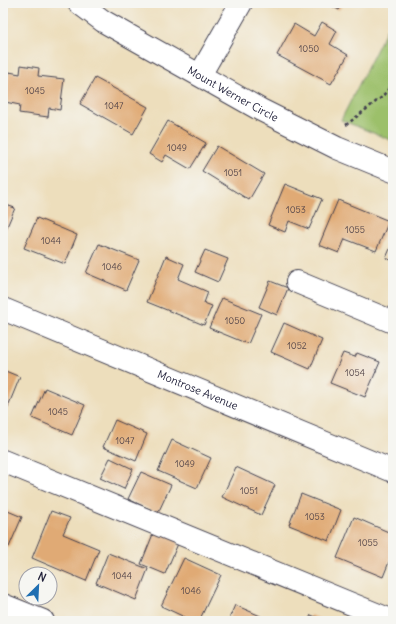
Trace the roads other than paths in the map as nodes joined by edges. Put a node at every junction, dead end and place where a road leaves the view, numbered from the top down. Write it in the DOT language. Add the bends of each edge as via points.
graph roads {
  1 [pos="79,3"];
  2 [pos="241,3"];
  3 [pos="200,76"];
  4 [pos="393,171"];
  5 [pos="297,282"];
  6 [pos="3,309"];
  7 [pos="393,322"];
  8 [pos="3,461"];
  9 [pos="393,471"];
  10 [pos="3,604"];
  11 [pos="43,621"];
  12 [pos="393,621"];
  1 -- 3 [label="street, Mount Werner Circle" via="103,21"];
  2 -- 3 [label="street"];
  3 -- 4 [label="street, Mount Werner Circle" via="298,129"];
  5 -- 7 [label="street"];
  6 -- 9 [label="street, Montrose Avenue"];
  8 -- 12 [label="street"];
  10 -- 11 [label="street"];
}
